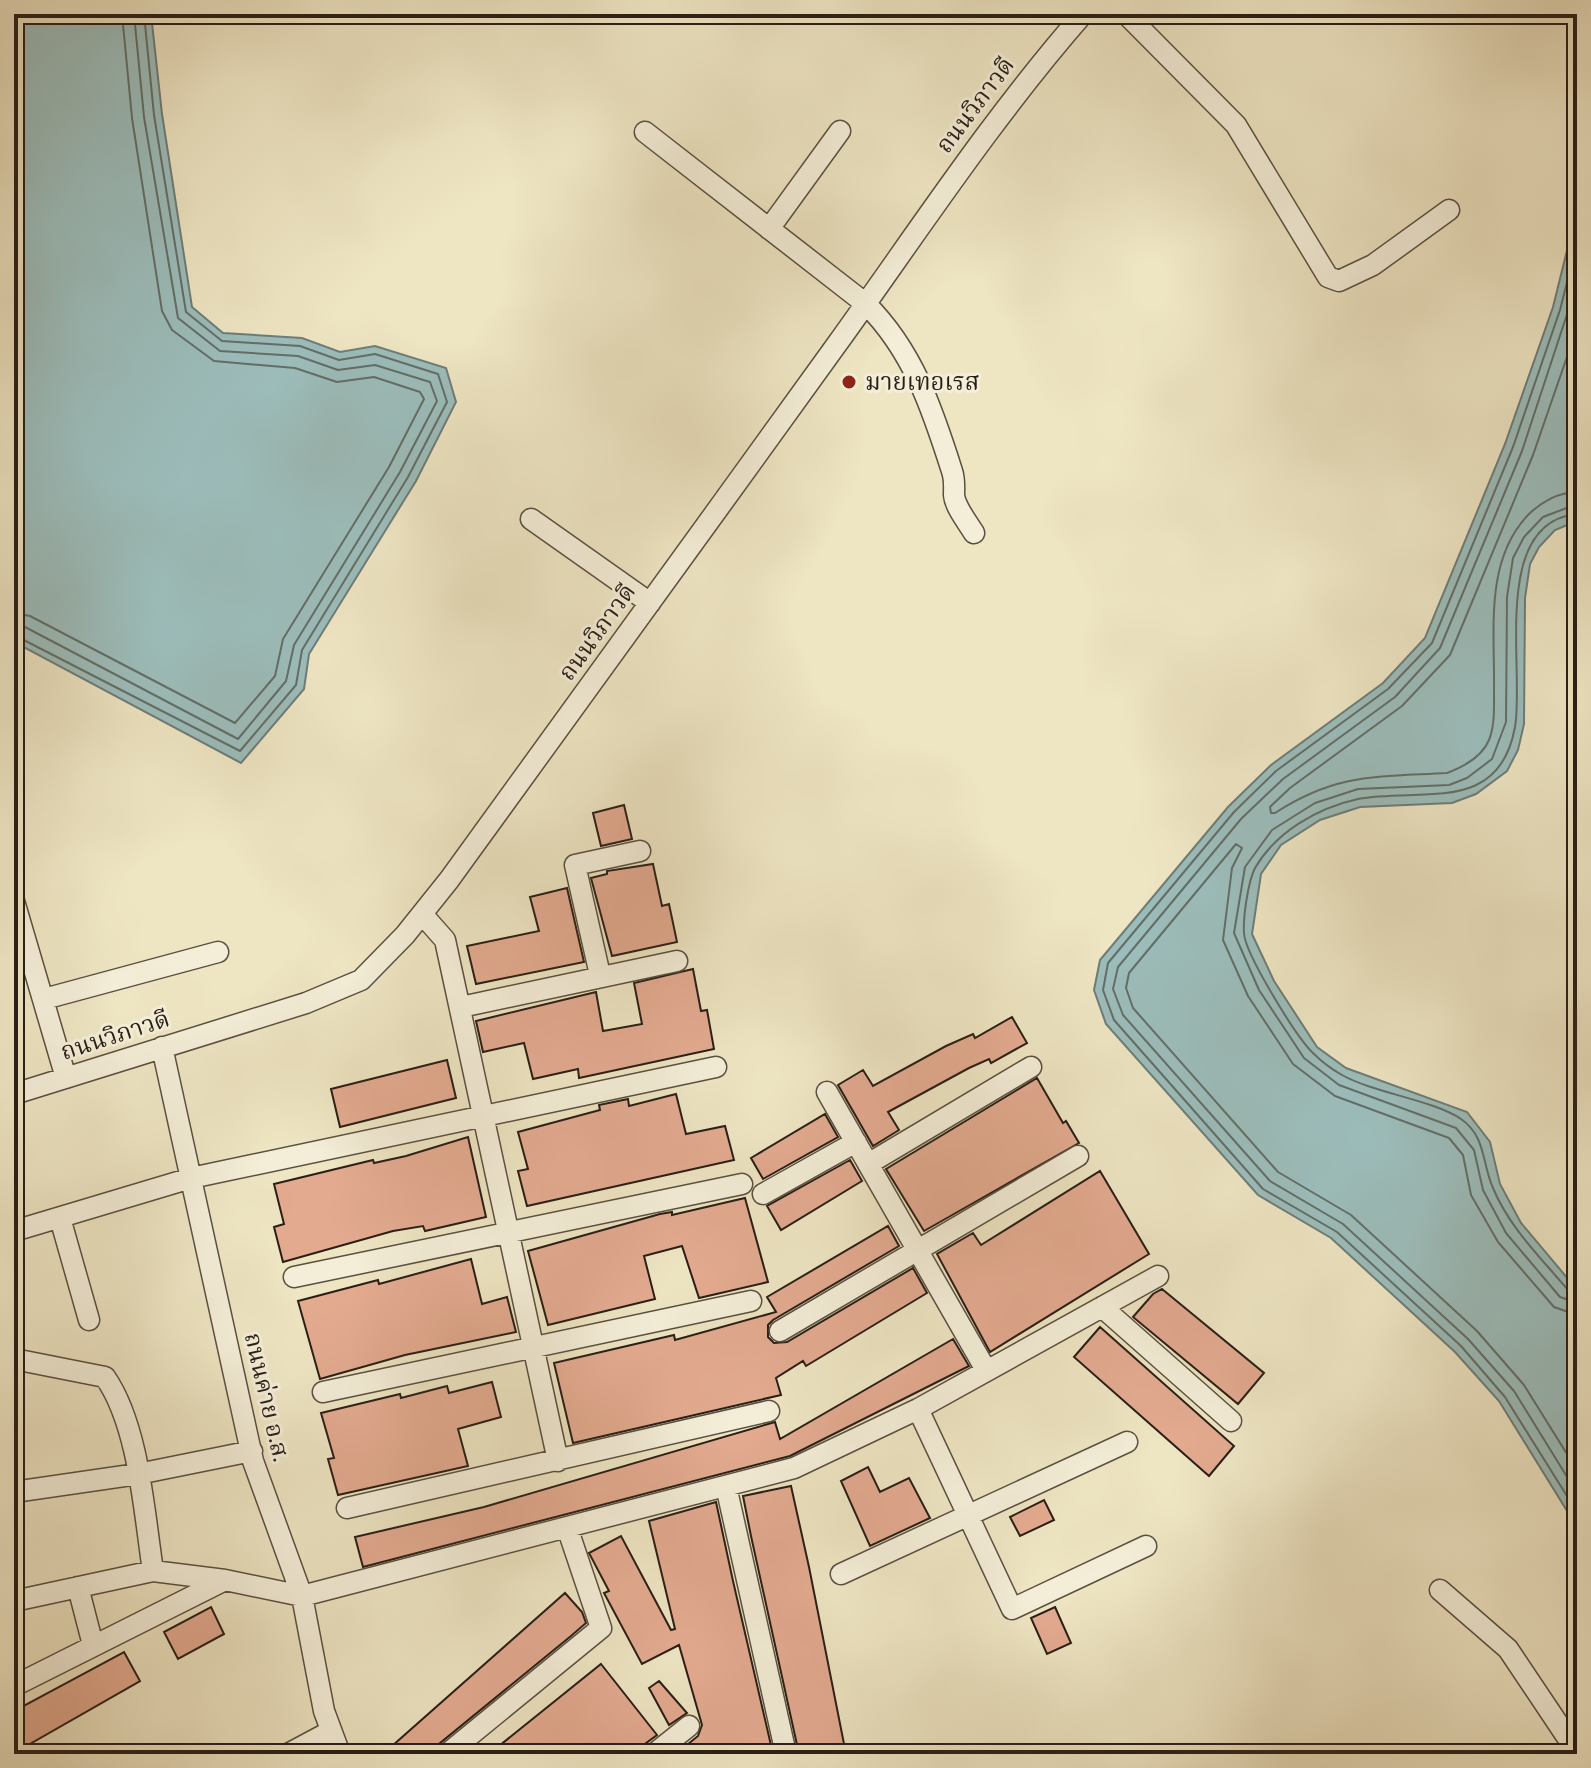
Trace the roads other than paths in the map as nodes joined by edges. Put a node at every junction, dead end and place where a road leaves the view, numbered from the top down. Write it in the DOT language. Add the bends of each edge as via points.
graph roads {
  1 [pos="1083,14"];
  2 [pos="1126,14"];
  3 [pos="840,131"];
  4 [pos="645,132"];
  5 [pos="1449,210"];
  6 [pos="769,229"];
  7 [pos="866,304"];
  8 [pos="531,519"];
  9 [pos="974,533"];
  10 [pos="650,603"];
  11 [pos="640,851"];
  12 [pos="14,901"];
  13 [pos="422,914"];
  14 [pos="218,952"];
  15 [pos="677,961"];
  16 [pos="600,975"];
  17 [pos="44,999"];
  18 [pos="461,1007"];
  19 [pos="162,1047"];
  20 [pos="716,1067"];
  21 [pos="1031,1067"];
  22 [pos="66,1078"];
  23 [pos="827,1092"];
  24 [pos="14,1094"];
  25 [pos="483,1115"];
  26 [pos="856,1142"];
  27 [pos="1078,1156"];
  28 [pos="868,1164"];
  29 [pos="191,1178"];
  30 [pos="742,1184"];
  31 [pos="763,1194"];
  32 [pos="60,1218"];
  33 [pos="14,1231"];
  34 [pos="508,1233"];
  35 [pos="919,1252"];
  36 [pos="1158,1276"];
  37 [pos="294,1277"];
  38 [pos="751,1301"];
  39 [pos="1102,1307"];
  40 [pos="89,1320"];
  41 [pos="780,1331"];
  42 [pos="533,1347"];
  43 [pos="14,1359"];
  44 [pos="986,1370"];
  45 [pos="323,1392"];
  46 [pos="918,1409"];
  47 [pos="769,1411"];
  48 [pos="1231,1421"];
  49 [pos="1127,1442"];
  50 [pos="252,1451"];
  51 [pos="558,1461"];
  52 [pos="138,1474"];
  53 [pos="726,1486"];
  54 [pos="14,1492"];
  55 [pos="347,1508"];
  56 [pos="969,1516"];
  57 [pos="568,1530"];
  58 [pos="1146,1546"];
  59 [pos="153,1571"];
  60 [pos="841,1574"];
  61 [pos="225,1580"];
  62 [pos="78,1587"];
  63 [pos="1440,1590"];
  64 [pos="302,1596"];
  65 [pos="14,1601"];
  66 [pos="93,1645"];
  67 [pos="14,1686"];
  68 [pos="689,1726"];
  69 [pos="331,1731"];
  70 [pos="1577,1752"];
  71 [pos="288,1754"];
  72 [pos="340,1754"];
  73 [pos="447,1754"];
  74 [pos="654,1754"];
  75 [pos="786,1754"];
  1 -- 7 [label="street, ถนนวิภาวดี" via="962,164"];
  2 -- 5 [label="street" via="1236,125 1328,277 1339,281 1373,265"];
  3 -- 6 [label="street"];
  4 -- 6 [label="street"];
  6 -- 7 [label="street"];
  7 -- 9 [label="street" via="899,340 921,382 952,472 954,497"];
  7 -- 10 [label="street, ถนนวิภาวดี"];
  8 -- 10 [label="street"];
  10 -- 13 [label="street, ถนนวิภาวดี"];
  11 -- 16 [label="street" via="575,865"];
  12 -- 17 [label="street"];
  13 -- 18 [label="street" via="445,940"];
  13 -- 19 [label="street, ถนนวิภาวดี" via="361,980 306,1003"];
  14 -- 17 [label="street"];
  15 -- 16 [label="street"];
  16 -- 18 [label="street"];
  17 -- 22 [label="street"];
  18 -- 25 [label="street"];
  19 -- 22 [label="street, ถนนวิภาวดี"];
  19 -- 29 [label="street, ถนนค่าย อ.ส."];
  20 -- 25 [label="street"];
  21 -- 28 [label="street"];
  22 -- 24 [label="street, ถนนวิภาวดี"];
  23 -- 26 [label="street"];
  25 -- 29 [label="street"];
  25 -- 34 [label="street"];
  26 -- 28 [label="street"];
  26 -- 31 [label="street"];
  27 -- 35 [label="street"];
  28 -- 35 [label="street"];
  29 -- 32 [label="street"];
  29 -- 50 [label="street, ถนนค่าย อ.ส."];
  30 -- 34 [label="street"];
  32 -- 33 [label="street"];
  32 -- 40 [label="street"];
  34 -- 37 [label="street"];
  34 -- 42 [label="street"];
  35 -- 41 [label="street"];
  35 -- 44 [label="street"];
  36 -- 39 [label="street"];
  38 -- 42 [label="street"];
  39 -- 44 [label="street"];
  39 -- 48 [label="street"];
  42 -- 45 [label="street"];
  42 -- 51 [label="street"];
  43 -- 52 [label="street" via="105,1377 118,1395"];
  44 -- 46 [label="street"];
  46 -- 53 [label="street" via="794,1468"];
  46 -- 56 [label="street"];
  47 -- 51 [label="street"];
  49 -- 56 [label="street"];
  50 -- 52 [label="street"];
  50 -- 64 [label="street, ถนนค่าย อ.ส."];
  51 -- 55 [label="street"];
  52 -- 54 [label="street"];
  52 -- 59 [label="street"];
  53 -- 57 [label="street"];
  53 -- 75 [label="street"];
  56 -- 58 [label="street" via="1012,1609"];
  56 -- 60 [label="street"];
  57 -- 64 [label="street"];
  57 -- 73 [label="street" via="601,1628"];
  59 -- 61 [label="street"];
  59 -- 62 [label="street"];
  61 -- 64 [label="street"];
  61 -- 66 [label="street"];
  62 -- 65 [label="street"];
  62 -- 66 [label="street"];
  63 -- 70 [label="street" via="1515,1656"];
  64 -- 69 [label="street, ถนนค่าย อ.ส."];
  66 -- 67 [label="street"];
  68 -- 74 [label="street"];
  69 -- 71 [label="street"];
  69 -- 72 [label="street, ถนนค่าย อ.ส."];
}
